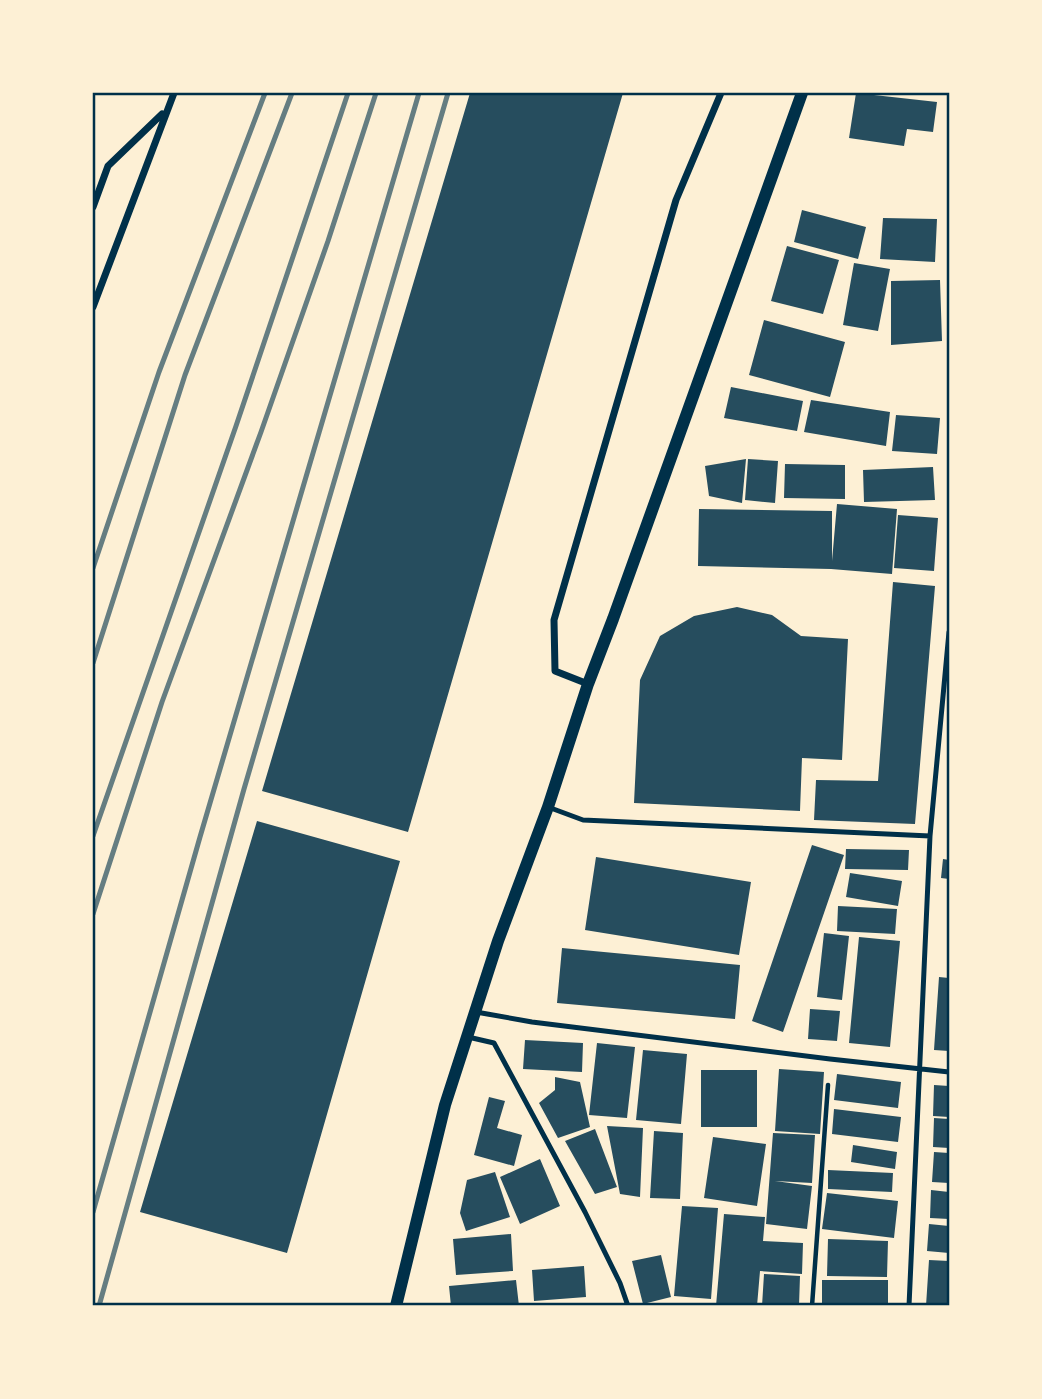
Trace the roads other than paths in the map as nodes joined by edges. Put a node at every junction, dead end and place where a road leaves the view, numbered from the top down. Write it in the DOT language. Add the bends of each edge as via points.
graph roads {
  1 [pos="174,93"];
  2 [pos="721,93"];
  3 [pos="802,93"];
  4 [pos="164,113"];
  5 [pos="93,206"];
  6 [pos="93,307"];
  7 [pos="949,632"];
  8 [pos="588,684"];
  9 [pos="548,807"];
  10 [pos="930,836"];
  11 [pos="476,1012"];
  12 [pos="468,1037"];
  13 [pos="920,1069"];
  14 [pos="949,1072"];
  15 [pos="396,1306"];
  16 [pos="628,1306"];
  17 [pos="909,1306"];
  1 -- 4 [label="street"];
  2 -- 8 [label="street" via="676,200 554,620 555,671"];
  3 -- 8 [label="street"];
  4 -- 5 [label="street" via="108,166"];
  4 -- 6 [label="street"];
  7 -- 10 [label="lane"];
  8 -- 9 [label="street"];
  9 -- 10 [label="lane" via="583,820"];
  9 -- 11 [label="street"];
  10 -- 13 [label="lane"];
  11 -- 12 [label="street"];
  11 -- 13 [label="lane"];
  12 -- 15 [label="street" via="445,1105"];
  12 -- 16 [label="lane" via="494,1044 585,1212"];
  13 -- 14 [label="lane"];
  13 -- 17 [label="lane"];
}
